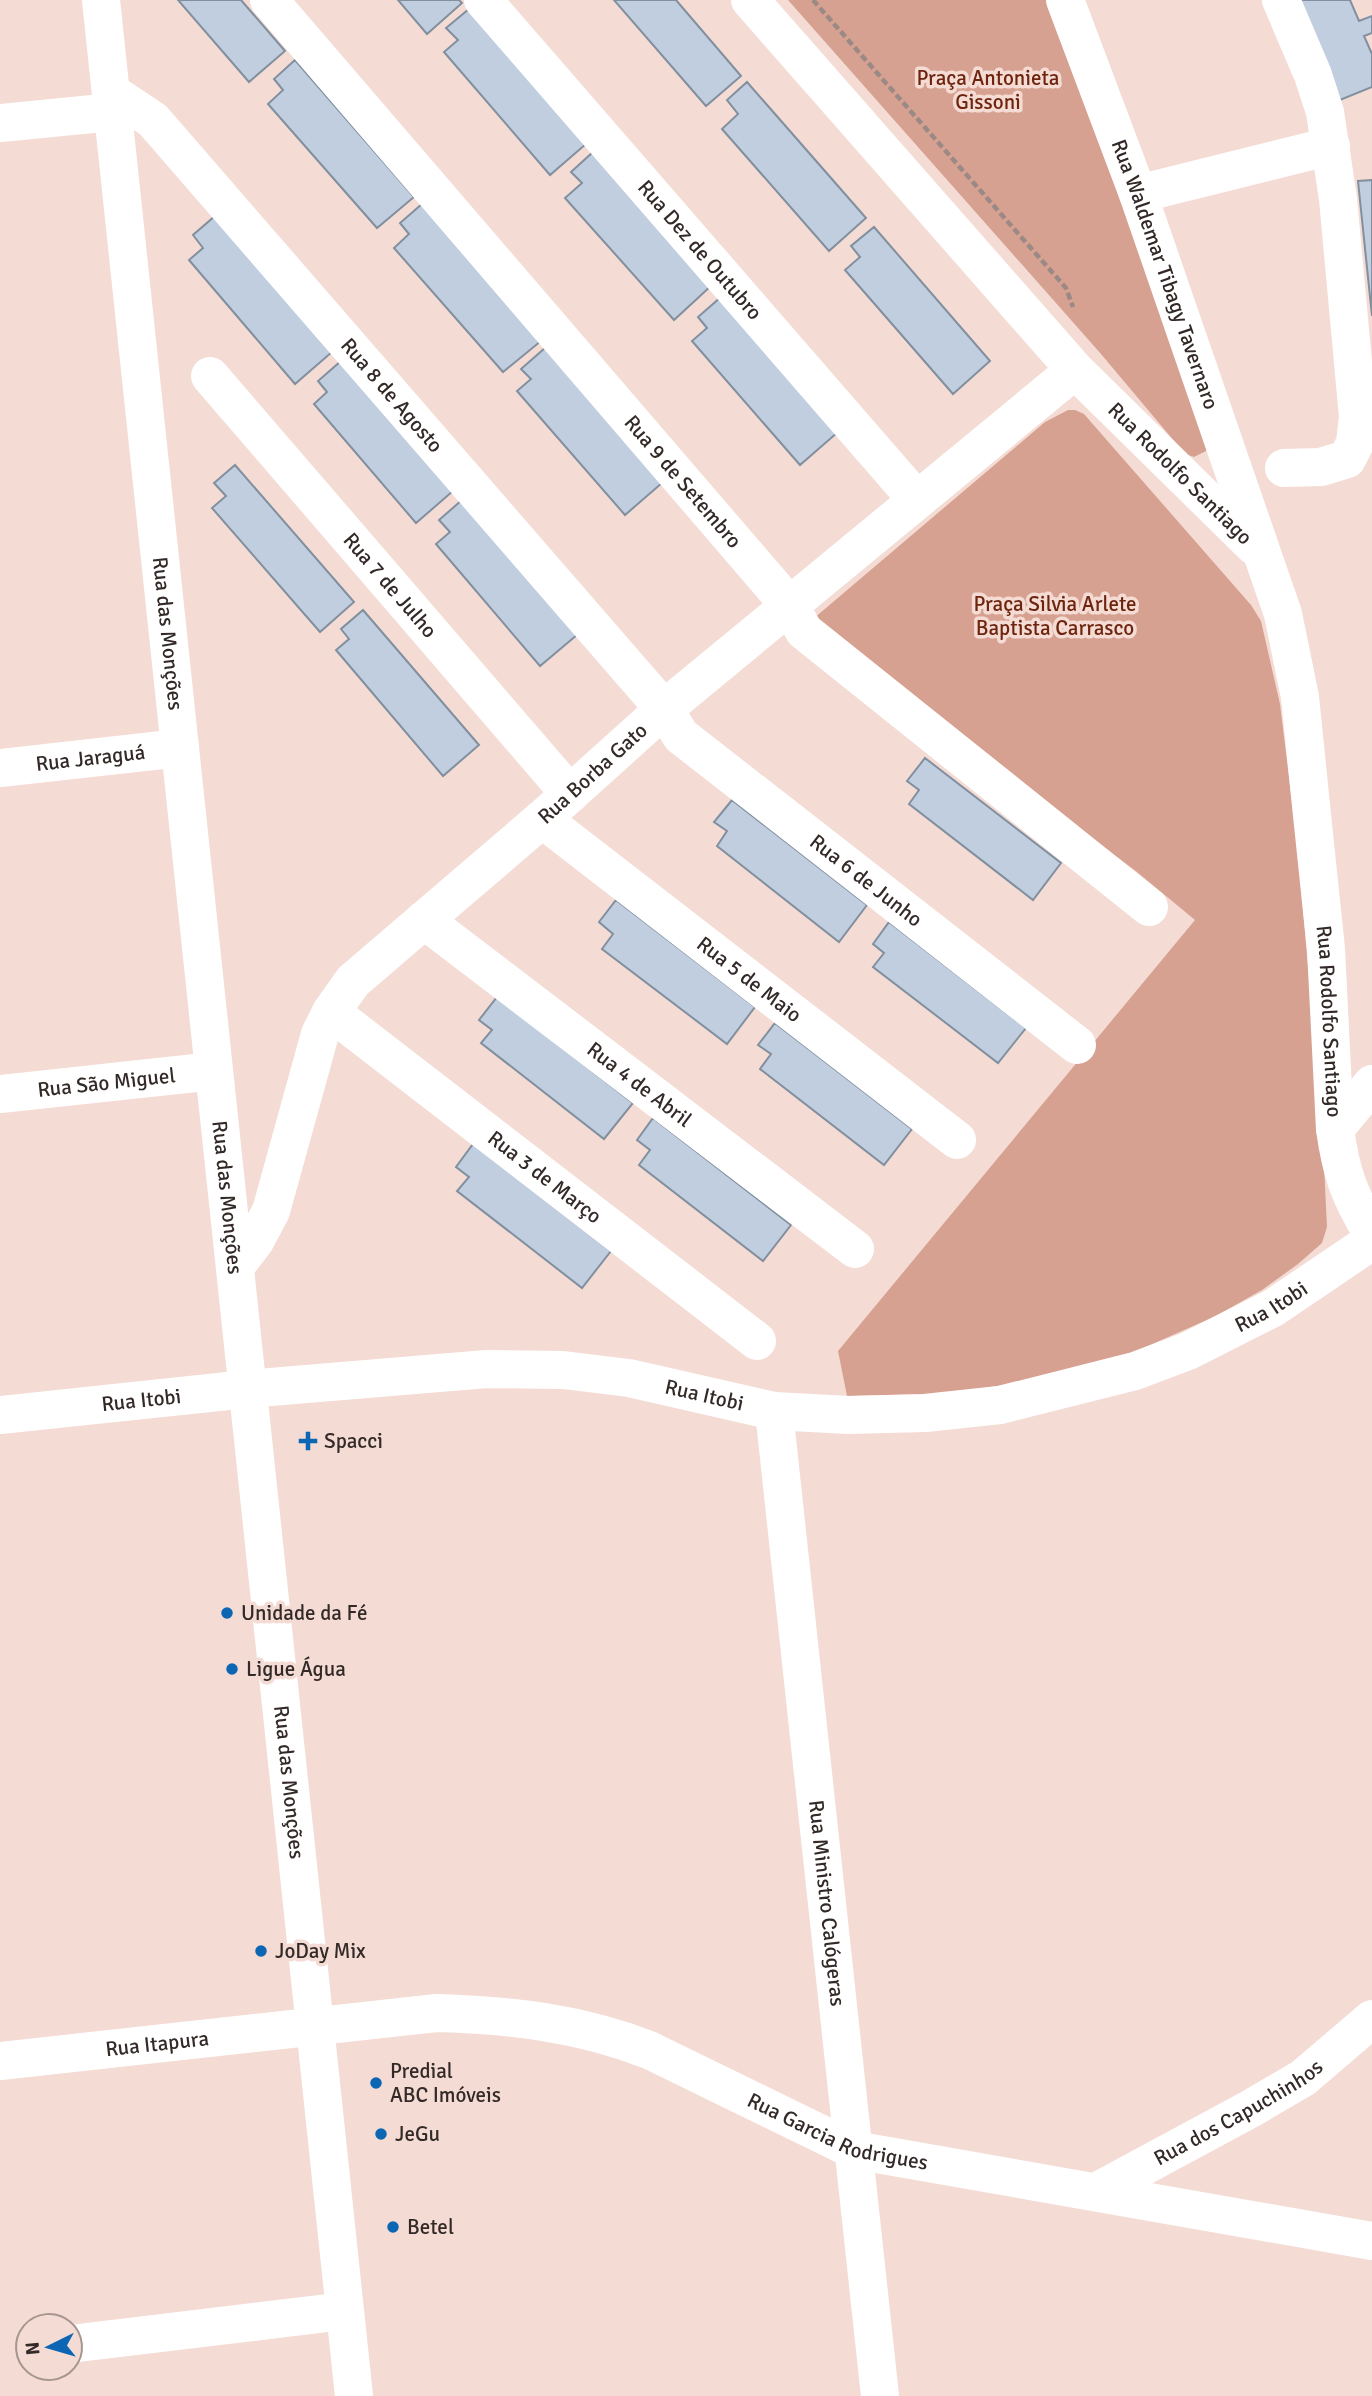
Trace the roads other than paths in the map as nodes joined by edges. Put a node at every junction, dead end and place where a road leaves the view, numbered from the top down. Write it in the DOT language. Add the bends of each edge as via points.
graph roads {
  1 [pos="101,0"];
  2 [pos="269,0"];
  3 [pos="483,0"];
  4 [pos="750,0"];
  5 [pos="1065,0"];
  6 [pos="1280,0"];
  7 [pos="112,102"];
  8 [pos="0,123"];
  9 [pos="1331,146"];
  10 [pos="1138,194"];
  11 [pos="1075,370"];
  12 [pos="210,376"];
  13 [pos="1284,468"];
  14 [pos="917,500"];
  15 [pos="1260,552"];
  16 [pos="790,606"];
  17 [pos="664,709"];
  18 [pos="180,748"];
  19 [pos="0,768"];
  20 [pos="570,794"];
  21 [pos="542,819"];
  22 [pos="1149,907"];
  23 [pos="424,920"];
  24 [pos="331,1012"];
  25 [pos="1077,1045"];
  26 [pos="214,1071"];
  27 [pos="1372,1084"];
  28 [pos="0,1094"];
  29 [pos="1335,1129"];
  30 [pos="957,1140"];
  31 [pos="1372,1233"];
  32 [pos="1372,1241"];
  33 [pos="855,1249"];
  34 [pos="235,1268"];
  35 [pos="757,1341"];
  36 [pos="247,1389"];
  37 [pos="774,1411"];
  38 [pos="0,1415"];
  39 [pos="1372,2019"];
  40 [pos="314,2025"];
  41 [pos="0,2061"];
  42 [pos="854,2150"];
  43 [pos="1096,2192"];
  44 [pos="1372,2241"];
  45 [pos="344,2311"];
  46 [pos="84,2342"];
  47 [pos="354,2396"];
  48 [pos="880,2396"];
  1 -- 7 [label="street, Rua das Monções"];
  2 -- 16 [label="street, Rua 9 de Setembro"];
  3 -- 14 [label="street, Rua Dez de Outubro"];
  4 -- 11 [label="street, Rua Rodolfo Santiago"];
  5 -- 10 [label="street, Rua Waldemar Tibagy Tavernaro"];
  6 -- 9 [label="street" via="1313,75"];
  7 -- 8 [label="street"];
  7 -- 17 [label="street, Rua 8 de Agosto" via="153,120"];
  7 -- 18 [label="street, Rua das Monções"];
  9 -- 10 [label="street"];
  9 -- 13 [label="street" via="1357,437 1352,452 1341,462"];
  10 -- 15 [label="street, Rua Waldemar Tibagy Tavernaro"];
  11 -- 14 [label="street, Rua Borba Gato"];
  11 -- 15 [label="street, Rua Rodolfo Santiago"];
  12 -- 20 [label="street, Rua 7 de Julho"];
  14 -- 16 [label="street, Rua Borba Gato"];
  15 -- 29 [label="street, Rua Rodolfo Santiago" via="1283,614 1300,697 1326,949"];
  16 -- 17 [label="street, Rua Borba Gato"];
  16 -- 22 [label="street, Rua 9 de Setembro" via="804,631"];
  17 -- 20 [label="street, Rua Borba Gato"];
  17 -- 25 [label="street, Rua 6 de Junho" via="681,736"];
  18 -- 19 [label="street, Rua Jaraguá"];
  18 -- 26 [label="street, Rua das Monções"];
  20 -- 21 [label="street, Rua Borba Gato"];
  21 -- 23 [label="street, Rua Borba Gato"];
  21 -- 30 [label="street, Rua 5 de Maio"];
  23 -- 24 [label="street, Rua Borba Gato" via="352,981"];
  23 -- 33 [label="street, Rua 4 de Abril"];
  24 -- 34 [label="street, Rua Borba Gato" via="307,1074 271,1211"];
  24 -- 35 [label="street, Rua 3 de Março"];
  26 -- 28 [label="street, Rua São Miguel"];
  26 -- 34 [label="street, Rua das Monções"];
  27 -- 29 [label="street"];
  29 -- 31 [label="street, Rua Rodolfo Santiago" via="1345,1181"];
  32 -- 37 [label="street, Rua Itobi" via="1273,1308 1188,1351 1135,1371 1000,1405 925,1413"];
  34 -- 36 [label="street, Rua das Monções"];
  36 -- 37 [label="street, Rua Itobi" via="487,1369 563,1370 629,1378"];
  36 -- 38 [label="street, Rua Itobi"];
  36 -- 40 [label="street, Rua das Monções"];
  37 -- 42 [label="street, Rua Ministro Calógeras"];
  39 -- 43 [label="street, Rua dos Capuchinhos" via="1303,2078"];
  40 -- 41 [label="street, Rua Itapura"];
  40 -- 42 [label="street, Rua Garcia Rodrigues" via="437,2013 564,2024 649,2050"];
  40 -- 45 [label="street, Rua das Monções"];
  42 -- 43 [label="street, Rua Garcia Rodrigues"];
  42 -- 48 [label="street, Rua Ministro Calógeras"];
  43 -- 44 [label="street, Rua Garcia Rodrigues"];
  45 -- 46 [label="street"];
  45 -- 47 [label="street, Rua das Monções"];
}
